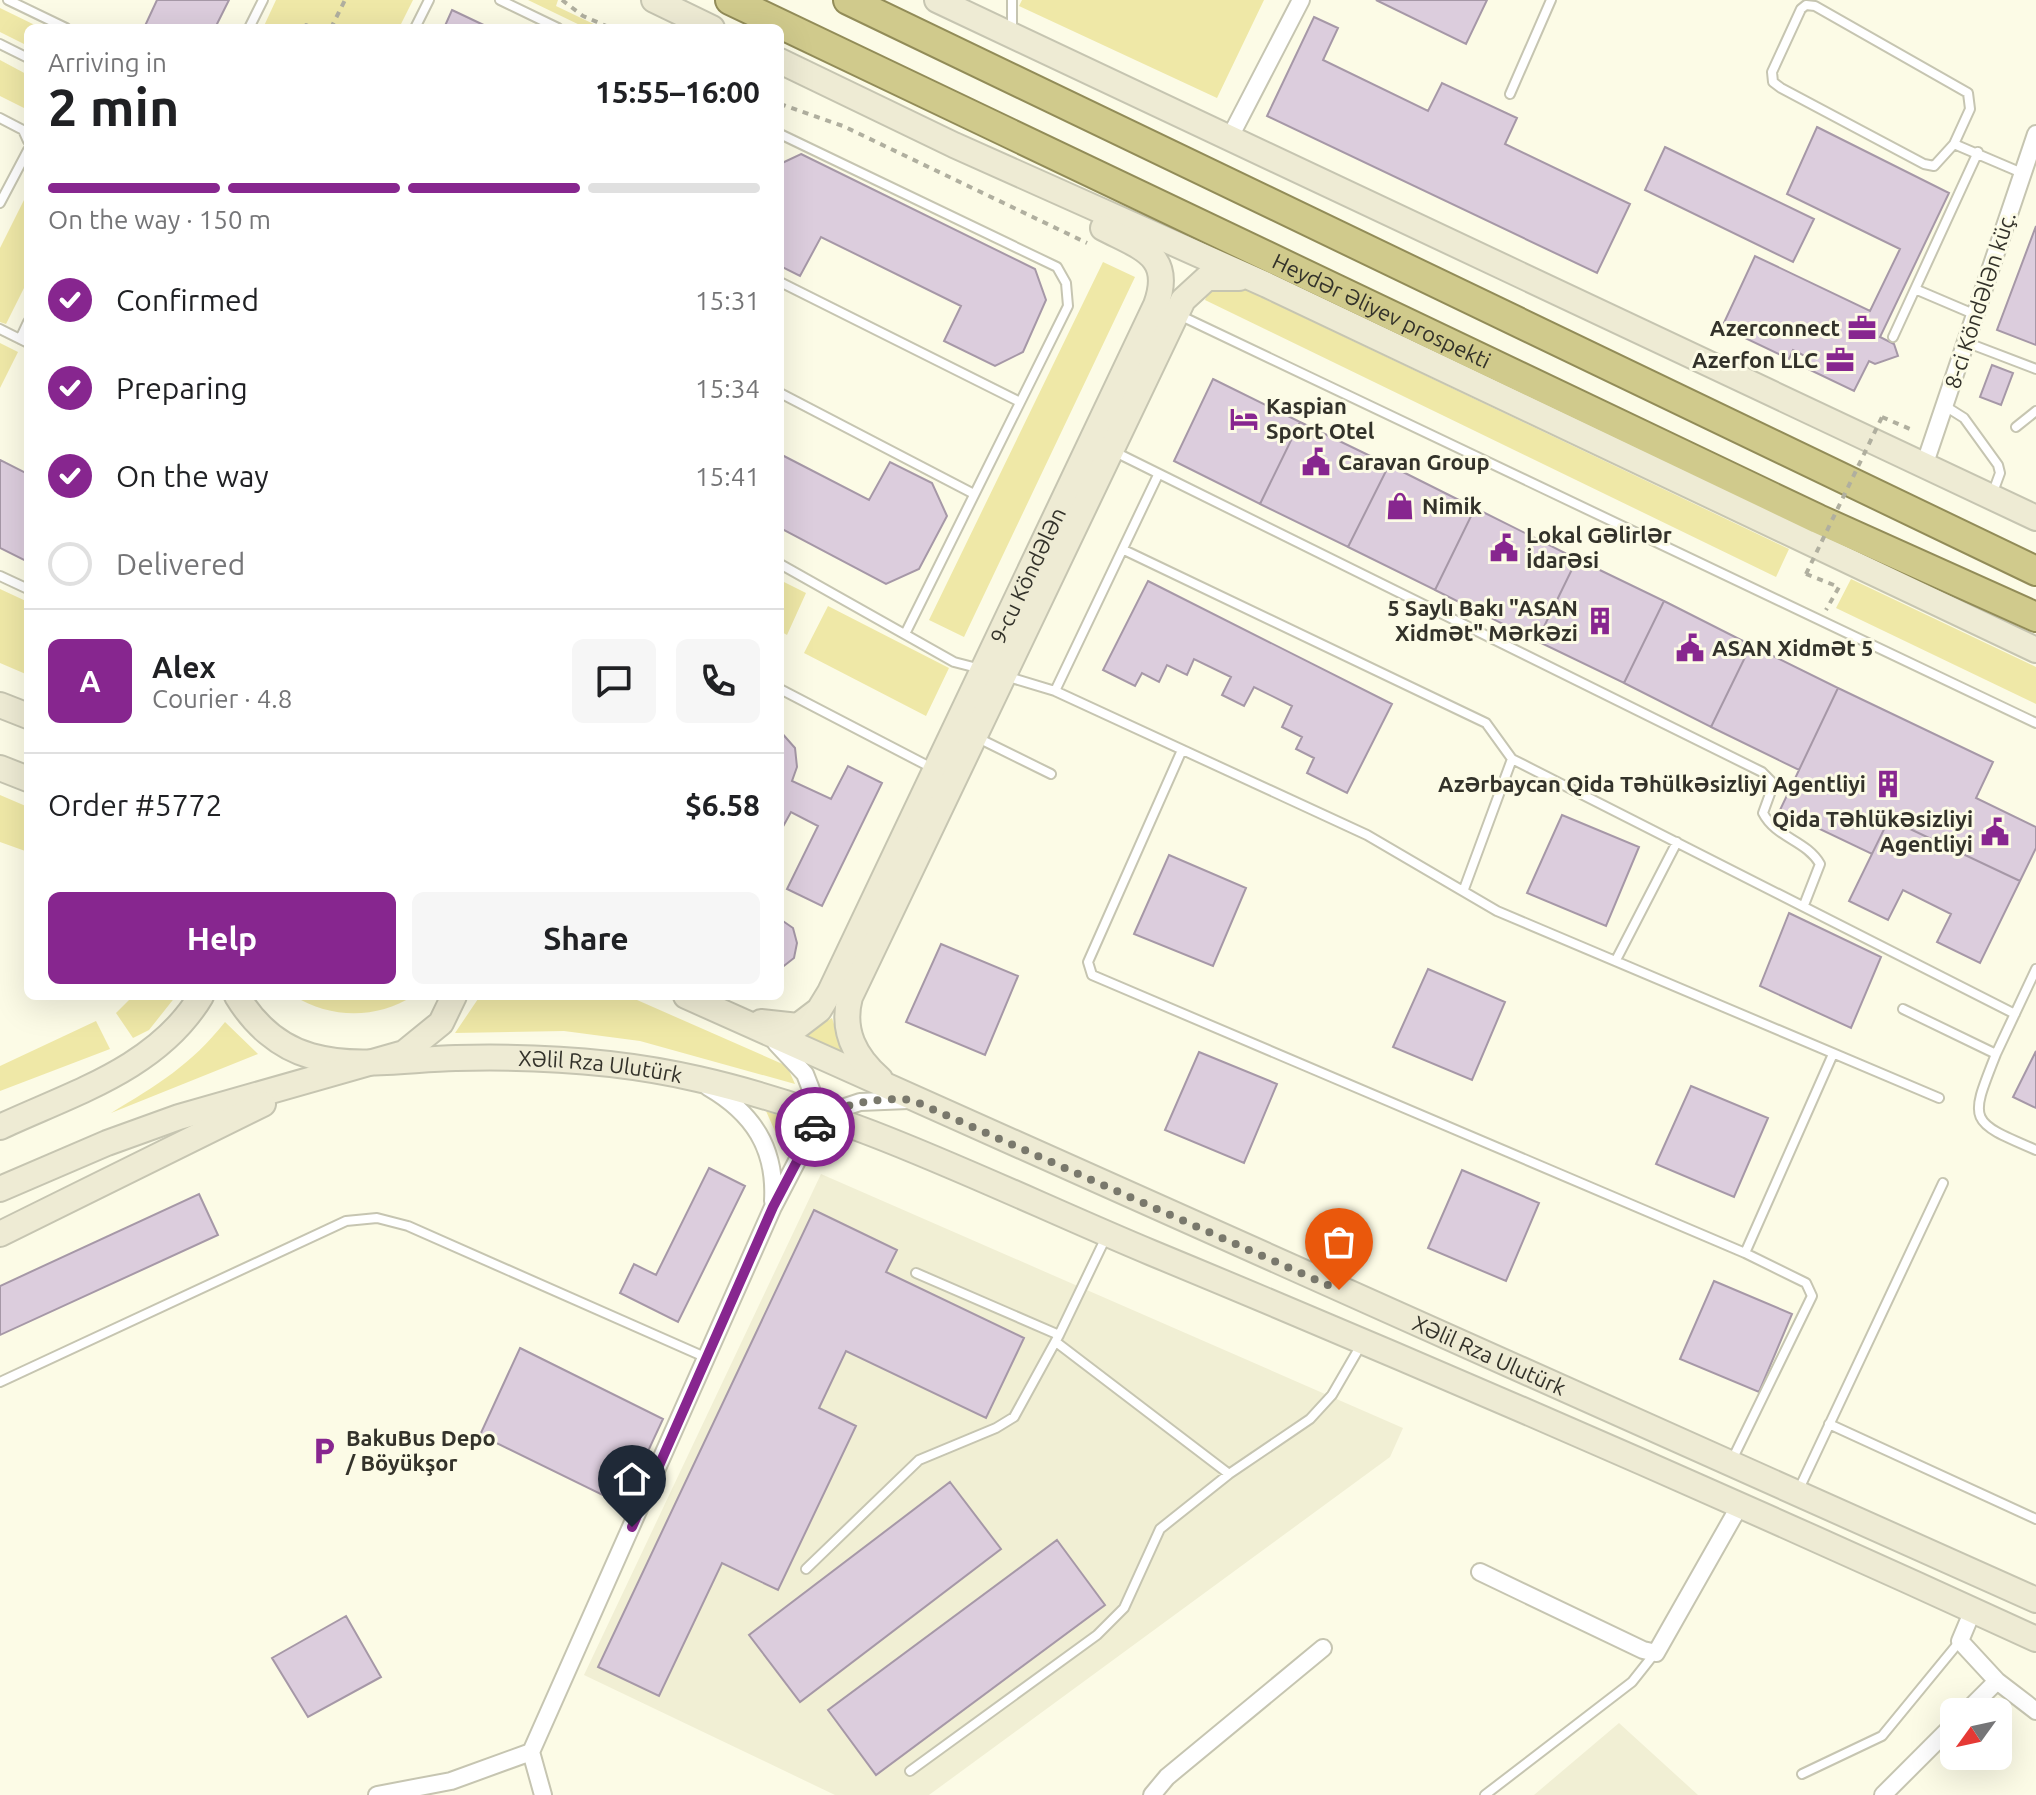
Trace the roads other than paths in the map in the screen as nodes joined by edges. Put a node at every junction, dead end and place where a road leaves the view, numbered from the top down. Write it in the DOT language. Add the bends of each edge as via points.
graph roads {
  1 [pos="8,0"];
  2 [pos="263,0"];
  3 [pos="429,0"];
  4 [pos="500,0"];
  5 [pos="654,0"];
  6 [pos="730,0"];
  7 [pos="848,0"];
  8 [pos="937,0"];
  9 [pos="1012,0"];
  10 [pos="1301,0"];
  11 [pos="1551,0"];
  12 [pos="58,24"];
  13 [pos="251,24"];
  14 [pos="417,24"];
  15 [pos="550,24"];
  16 [pos="704,24"];
  17 [pos="780,24"];
  18 [pos="784,26"];
  19 [pos="1011,35"];
  20 [pos="0,44"];
  21 [pos="24,56"];
  22 [pos="784,63"];
  23 [pos="1510,94"];
  24 [pos="0,118"];
  25 [pos="24,132"];
  26 [pos="2036,134"];
  27 [pos="784,136"];
  28 [pos="1230,137"];
  29 [pos="1954,144"];
  30 [pos="954,145"];
  31 [pos="1978,152"];
  32 [pos="24,158"];
  33 [pos="2022,173"];
  34 [pos="0,203"];
  35 [pos="784,284"];
  36 [pos="1267,285"];
  37 [pos="1915,289"];
  38 [pos="1166,309"];
  39 [pos="1976,316"];
  40 [pos="0,329"];
  41 [pos="1893,337"];
  42 [pos="24,341"];
  43 [pos="1968,343"];
  44 [pos="2036,369"];
  45 [pos="784,395"];
  46 [pos="1020,402"];
  47 [pos="1945,406"];
  48 [pos="2036,411"];
  49 [pos="2016,427"];
  50 [pos="1112,451"];
  51 [pos="1924,466"];
  52 [pos="1158,475"];
  53 [pos="974,494"];
  54 [pos="1991,497"];
  55 [pos="2036,518"];
  56 [pos="1124,550"];
  57 [pos="784,566"];
  58 [pos="2036,571"];
  59 [pos="0,576"];
  60 [pos="24,587"];
  61 [pos="2036,617"];
  62 [pos="905,634"];
  63 [pos="2036,650"];
  64 [pos="995,673"];
  65 [pos="784,691"];
  66 [pos="1055,691"];
  67 [pos="0,705"];
  68 [pos="24,714"];
  69 [pos="2036,723"];
  70 [pos="977,738"];
  71 [pos="1182,750"];
  72 [pos="1512,759"];
  73 [pos="0,768"];
  74 [pos="936,771"];
  75 [pos="1051,774"];
  76 [pos="24,777"];
  77 [pos="1677,842"];
  78 [pos="1464,889"];
  79 [pos="1804,905"];
  80 [pos="1616,960"];
  81 [pos="2036,969"];
  82 [pos="198,1000"];
  83 [pos="240,1000"];
  84 [pos="452,1000"];
  85 [pos="696,1000"];
  86 [pos="1903,1009"];
  87 [pos="729,1014"];
  88 [pos="2015,1014"];
  89 [pos="1833,1054"];
  90 [pos="1996,1054"];
  91 [pos="373,1062"];
  92 [pos="690,1077"];
  93 [pos="305,1083"];
  94 [pos="84,1088"];
  95 [pos="1939,1098"];
  96 [pos="912,1100"];
  97 [pos="0,1114"];
  98 [pos="821,1115"];
  99 [pos="0,1127"];
  100 [pos="2036,1150"];
  101 [pos="770,1153"];
  102 [pos="801,1154"];
  103 [pos="1943,1183"];
  104 [pos="0,1189"];
  105 [pos="773,1207"];
  106 [pos="0,1234"];
  107 [pos="1108,1234"];
  108 [pos="1745,1253"];
  109 [pos="916,1273"];
  110 [pos="1058,1338"];
  111 [pos="1364,1340"];
  112 [pos="708,1358"];
  113 [pos="0,1382"];
  114 [pos="1829,1424"];
  115 [pos="1679,1441"];
  116 [pos="1731,1464"];
  117 [pos="1666,1471"];
  118 [pos="1229,1474"];
  119 [pos="1797,1494"];
  120 [pos="1740,1505"];
  121 [pos="2036,1519"];
  122 [pos="806,1569"];
  123 [pos="1480,1572"];
  124 [pos="2036,1600"];
  125 [pos="1973,1610"];
  126 [pos="2036,1639"];
  127 [pos="1960,1641"];
  128 [pos="1323,1648"];
  129 [pos="1656,1653"];
  130 [pos="1997,1681"];
  131 [pos="1980,1698"];
  132 [pos="2036,1711"];
  133 [pos="1940,1738"];
  134 [pos="531,1752"];
  135 [pos="910,1771"];
  136 [pos="1802,1774"];
  137 [pos="377,1795"];
  138 [pos="543,1795"];
  139 [pos="1152,1795"];
  140 [pos="1485,1795"];
  141 [pos="1883,1795"];
  1 -- 12 [label="lane"];
  2 -- 13 [label="lane"];
  3 -- 14 [label="lane"];
  4 -- 15 [label="lane"];
  5 -- 16 [label="main road"];
  6 -- 17 [label="highway, Heydər Əliyev prospekti"];
  7 -- 58 [label="highway"];
  8 -- 19 [label="main road"];
  9 -- 19 [label="lane"];
  10 -- 28 [label="street"];
  11 -- 23 [label="lane"];
  18 -- 61 [label="highway, Heydər Əliyev prospekti" via="1818,519"];
  19 -- 28 [label="main road"];
  20 -- 21 [label="lane"];
  22 -- 30 [label="main road"];
  24 -- 25 [label="lane"];
  26 -- 33 [label="street, 8-ci Köndələn küç."];
  27 -- 46 [label="lane" via="1057,267 1066,283 1068,306"];
  28 -- 51 [label="main road"];
  29 -- 29 [label="lane" via="1934,166 1924,164 1773,82 1772,72 1801,9 1815,6 1968,93 1970,109"];
  29 -- 31 [label="lane"];
  30 -- 36 [label="main road"];
  30 -- 38 [label="main road, 9-cu Köndələn" via="1150,254 1163,275"];
  31 -- 33 [label="lane"];
  31 -- 37 [label="lane"];
  32 -- 34 [label="lane"];
  33 -- 39 [label="street, 8-ci Köndələn küç."];
  35 -- 46 [label="lane"];
  36 -- 38 [label="main road, 9-cu Köndələn" via="1229,276 1207,278"];
  36 -- 63 [label="main road"];
  37 -- 39 [label="lane"];
  37 -- 41 [label="lane"];
  38 -- 50 [label="main road, 9-cu Köndələn"];
  38 -- 64 [label="main road, 9-cu Köndələn"];
  38 -- 69 [label="lane"];
  39 -- 43 [label="street, 8-ci Köndələn küç."];
  40 -- 42 [label="lane"];
  43 -- 44 [label="lane"];
  43 -- 47 [label="street, 8-ci Köndələn küç."];
  45 -- 53 [label="lane"];
  46 -- 53 [label="lane"];
  47 -- 51 [label="street, 8-ci Köndələn küç."];
  47 -- 54 [label="lane" via="1964,418 1998,465"];
  48 -- 49 [label="lane"];
  50 -- 52 [label="lane"];
  50 -- 64 [label="main road, 9-cu Köndələn"];
  51 -- 54 [label="main road"];
  52 -- 56 [label="lane"];
  52 -- 79 [label="lane" via="1762,772 1771,781 1763,813 1769,826 1812,851 1820,864"];
  53 -- 62 [label="lane"];
  54 -- 55 [label="main road"];
  56 -- 66 [label="lane"];
  56 -- 72 [label="lane" via="1486,723"];
  57 -- 62 [label="lane"];
  59 -- 60 [label="lane"];
  62 -- 64 [label="lane" via="954,662"];
  64 -- 66 [label="lane"];
  64 -- 70 [label="main road, 9-cu Köndələn"];
  64 -- 74 [label="main road, 9-cu Köndələn"];
  65 -- 74 [label="lane"];
  66 -- 71 [label="lane"];
  67 -- 68 [label="main road"];
  70 -- 75 [label="lane"];
  70 -- 96 [label="main road, 9-cu Köndələn" via="847,1009 848,1032 860,1057"];
  71 -- 78 [label="lane" via="1367,835"];
  71 -- 108 [label="lane" via="1088,962 1092,975"];
  72 -- 77 [label="lane"];
  72 -- 78 [label="lane"];
  73 -- 76 [label="main road"];
  74 -- 87 [label="main road, 9-cu Köndələn" via="819,1010 808,1021 786,1027"];
  77 -- 79 [label="lane"];
  77 -- 80 [label="lane"];
  78 -- 80 [label="lane" via="1497,911"];
  79 -- 88 [label="lane"];
  80 -- 89 [label="lane"];
  81 -- 88 [label="lane"];
  82 -- 94 [label="main road" via="160,1047"];
  83 -- 91 [label="main road" via="260,1027 306,1054"];
  84 -- 91 [label="main road" via="427,1038 404,1053"];
  85 -- 87 [label="main road, Xəlil Rza Ulutürk"];
  86 -- 90 [label="lane"];
  87 -- 96 [label="main road, Xəlil Rza Ulutürk"];
  87 -- 98 [label="street" via="796,1062"];
  88 -- 90 [label="lane"];
  89 -- 95 [label="lane"];
  89 -- 108 [label="lane"];
  90 -- 100 [label="lane" via="1977,1103 1981,1119 1995,1132"];
  91 -- 92 [label="main road, Xəlil Rza Ulutürk" via="509,1058"];
  91 -- 93 [label="main road"];
  92 -- 98 [label="main road, Xəlil Rza Ulutürk"];
  92 -- 101 [label="street" via="736,1105"];
  93 -- 104 [label="main road" via="136,1132"];
  93 -- 106 [label="main road"];
  94 -- 97 [label="main road"];
  94 -- 99 [label="main road"];
  96 -- 98 [label="street" via="867,1100"];
  96 -- 115 [label="main road, Xəlil Rza Ulutürk"];
  98 -- 102 [label="street"];
  98 -- 107 [label="main road, Xəlil Rza Ulutürk"];
  101 -- 102 [label="street" via="783,1167"];
  101 -- 105 [label="street"];
  102 -- 105 [label="street"];
  103 -- 114 [label="lane"];
  105 -- 112 [label="street"];
  107 -- 110 [label="lane"];
  107 -- 111 [label="main road, Xəlil Rza Ulutürk"];
  108 -- 116 [label="lane" via="1806,1283 1812,1296"];
  109 -- 110 [label="lane"];
  110 -- 118 [label="lane"];
  110 -- 122 [label="lane" via="1014,1417 919,1460"];
  111 -- 117 [label="main road, Xəlil Rza Ulutürk"];
  111 -- 118 [label="lane" via="1332,1395 1310,1419"];
  112 -- 113 [label="lane" via="408,1226 377,1218 346,1221"];
  112 -- 134 [label="street"];
  114 -- 119 [label="lane"];
  114 -- 121 [label="lane"];
  115 -- 116 [label="main road, Xəlil Rza Ulutürk"];
  115 -- 117 [label="main road"];
  116 -- 119 [label="main road, Xəlil Rza Ulutürk"];
  117 -- 120 [label="main road, Xəlil Rza Ulutürk"];
  118 -- 135 [label="lane" via="1160,1529 1124,1608 1097,1635"];
  119 -- 124 [label="main road, Xəlil Rza Ulutürk"];
  120 -- 125 [label="main road, Xəlil Rza Ulutürk"];
  120 -- 129 [label="street"];
  123 -- 129 [label="street"];
  125 -- 126 [label="main road, Xəlil Rza Ulutürk"];
  125 -- 127 [label="street"];
  127 -- 130 [label="street"];
  127 -- 136 [label="lane" via="1882,1736"];
  128 -- 139 [label="street"];
  129 -- 140 [label="lane" via="1632,1682"];
  130 -- 131 [label="street"];
  130 -- 132 [label="street"];
  133 -- 141 [label="street"];
  134 -- 137 [label="street" via="451,1781"];
  134 -- 138 [label="street"];
}
